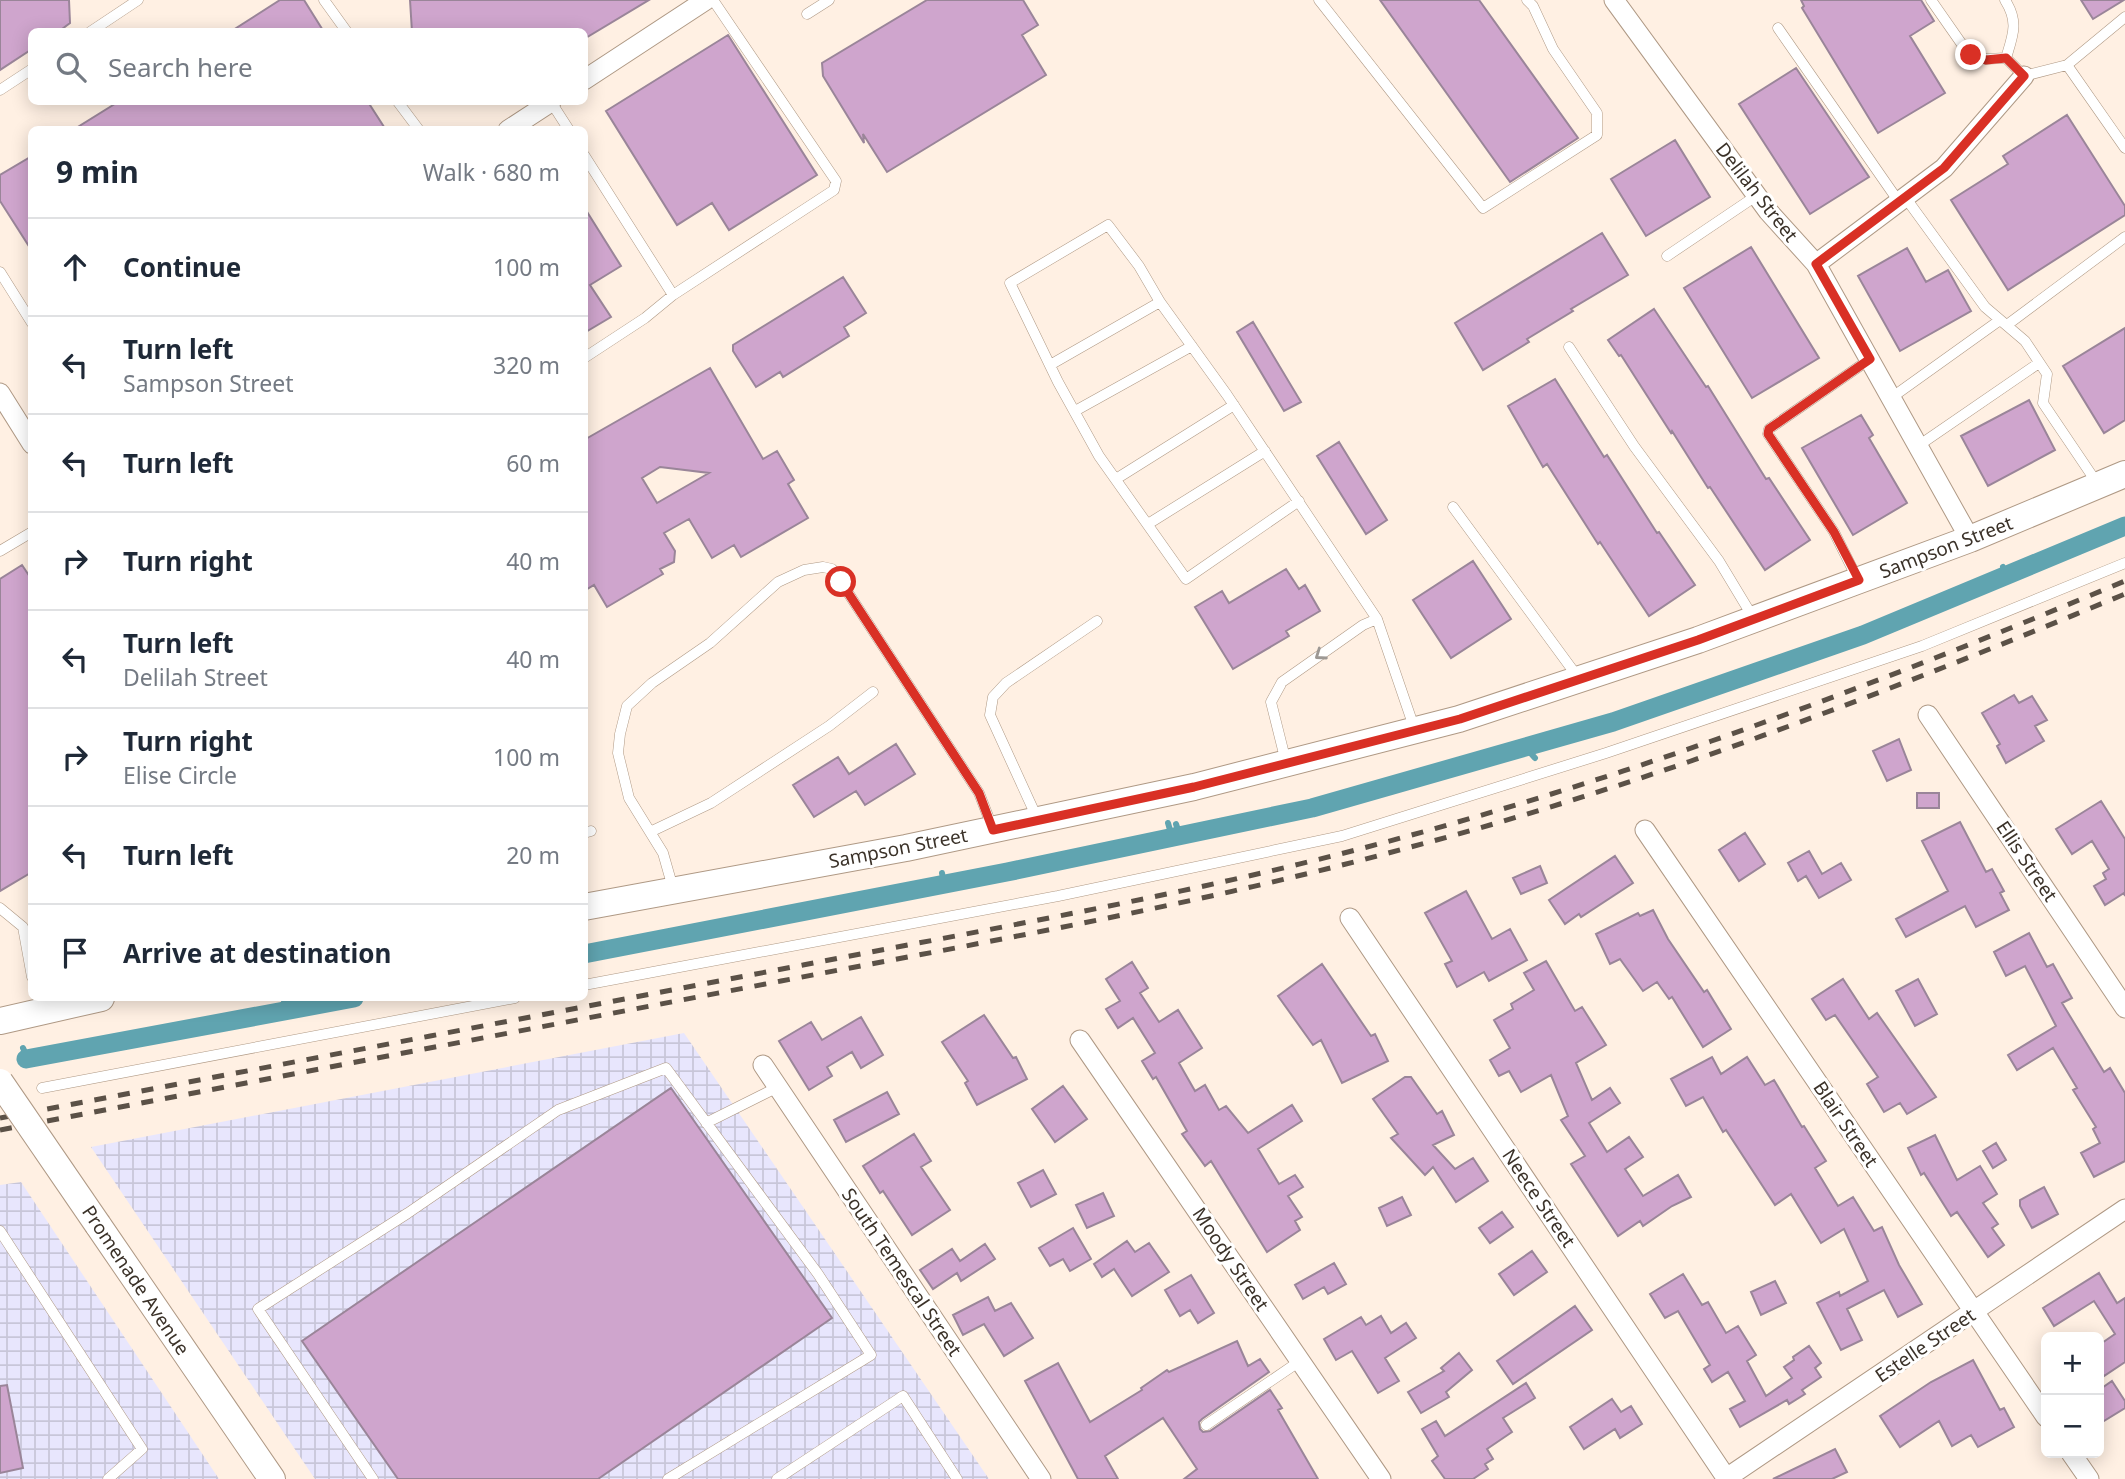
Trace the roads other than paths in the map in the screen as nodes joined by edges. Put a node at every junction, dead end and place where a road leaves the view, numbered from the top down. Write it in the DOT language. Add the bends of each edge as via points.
graph roads {
  1 [pos="138,0"];
  2 [pos="324,0"];
  3 [pos="706,0"];
  4 [pos="713,0"];
  5 [pos="829,0"];
  6 [pos="1319,0"];
  7 [pos="1931,0"];
  8 [pos="2004,0"];
  9 [pos="1616,1"];
  10 [pos="1533,2"];
  11 [pos="807,14"];
  12 [pos="2125,17"];
  13 [pos="96,28"];
  14 [pos="344,28"];
  15 [pos="1778,28"];
  16 [pos="2006,58"];
  17 [pos="2067,65"];
  18 [pos="28,72"];
  19 [pos="2024,76"];
  20 [pos="588,77"];
  21 [pos="0,90"];
  22 [pos="400,105"];
  23 [pos="546,105"];
  24 [pos="553,105"];
  25 [pos="412,126"];
  26 [pos="514,126"];
  27 [pos="566,126"];
  28 [pos="2125,148"];
  29 [pos="588,161"];
  30 [pos="1756,196"];
  31 [pos="1902,200"];
  32 [pos="2125,237"];
  33 [pos="1667,256"];
  34 [pos="1816,264"];
  35 [pos="0,272"];
  36 [pos="673,295"];
  37 [pos="1160,302"];
  38 [pos="28,317"];
  39 [pos="2003,322"];
  40 [pos="1192,345"];
  41 [pos="1569,347"];
  42 [pos="588,355"];
  43 [pos="1870,359"];
  44 [pos="2039,363"];
  45 [pos="1050,365"];
  46 [pos="0,393"];
  47 [pos="1891,398"];
  48 [pos="1234,405"];
  49 [pos="1074,411"];
  50 [pos="28,436"];
  51 [pos="1918,446"];
  52 [pos="1265,451"];
  53 [pos="2125,474"];
  54 [pos="1116,479"];
  55 [pos="2098,485"];
  56 [pos="1298,501"];
  57 [pos="1453,507"];
  58 [pos="1148,524"];
  59 [pos="28,534"];
  60 [pos="1970,539"];
  61 [pos="0,551"];
  62 [pos="2125,563"];
  63 [pos="1859,580"];
  64 [pos="1377,619"];
  65 [pos="1754,619"];
  66 [pos="1097,621"];
  67 [pos="1580,679"];
  68 [pos="873,692"];
  69 [pos="1928,715"];
  70 [pos="1415,731"];
  71 [pos="1287,763"];
  72 [pos="1038,820"];
  73 [pos="993,830"];
  74 [pos="1645,830"];
  75 [pos="650,832"];
  76 [pos="673,891"];
  77 [pos="588,906"];
  78 [pos="0,908"];
  79 [pos="1350,918"];
  80 [pos="27,927"];
  81 [pos="588,984"];
  82 [pos="82,1001"];
  83 [pos="499,1001"];
  84 [pos="2125,1008"];
  85 [pos="0,1021"];
  86 [pos="1080,1040"];
  87 [pos="763,1065"];
  88 [pos="0,1082"];
  89 [pos="778,1087"];
  90 [pos="43,1088"];
  91 [pos="706,1123"];
  92 [pos="2125,1209"];
  93 [pos="0,1231"];
  94 [pos="1974,1312"];
  95 [pos="1300,1361"];
  96 [pos="2041,1410"];
  97 [pos="1206,1425"];
  98 [pos="2074,1458"];
  99 [pos="264,1473"];
  100 [pos="108,1479"];
  101 [pos="373,1479"];
  102 [pos="668,1479"];
  103 [pos="777,1479"];
  104 [pos="957,1479"];
  105 [pos="1041,1479"];
  106 [pos="1381,1479"];
  107 [pos="1726,1479"];
  108 [pos="2088,1479"];
  1 -- 13 [label="lane"];
  2 -- 14 [label="lane"];
  3 -- 20 [label="street"];
  4 -- 36 [label="lane" via="836,181 834,190"];
  5 -- 11 [label="lane"];
  6 -- 10 [label="lane" via="1483,208 1597,135 1597,113 1553,49"];
  7 -- 16 [label="lane" via="1968,53 1986,60"];
  8 -- 16 [label="lane" via="2014,14"];
  9 -- 30 [label="street, Delilah Street"];
  12 -- 17 [label="lane"];
  15 -- 31 [label="lane"];
  16 -- 19 [label="lane"];
  17 -- 19 [label="lane"];
  17 -- 28 [label="lane"];
  18 -- 21 [label="lane"];
  19 -- 31 [label="street" via="1944,168"];
  22 -- 25 [label="lane"];
  23 -- 26 [label="street"];
  24 -- 27 [label="lane"];
  29 -- 36 [label="lane"];
  30 -- 33 [label="lane"];
  30 -- 34 [label="street, Delilah Street"];
  31 -- 34 [label="street"];
  31 -- 39 [label="lane" via="1985,307"];
  32 -- 39 [label="lane"];
  34 -- 43 [label="street, Delilah Street"];
  35 -- 38 [label="lane"];
  36 -- 42 [label="lane"];
  37 -- 40 [label="lane"];
  37 -- 45 [label="lane"];
  37 -- 45 [label="lane" via="1108,225 1010,283"];
  39 -- 44 [label="lane" via="2025,341"];
  39 -- 47 [label="lane"];
  40 -- 48 [label="lane"];
  40 -- 49 [label="lane"];
  41 -- 65 [label="lane" via="1634,446 1719,561"];
  43 -- 47 [label="street, Delilah Street"];
  43 -- 63 [label="lane" via="1768,434 1834,532"];
  44 -- 51 [label="lane"];
  44 -- 55 [label="lane" via="2047,374 2043,403"];
  45 -- 49 [label="lane"];
  46 -- 50 [label="street"];
  47 -- 51 [label="street, Delilah Street"];
  48 -- 52 [label="lane"];
  48 -- 54 [label="lane"];
  49 -- 54 [label="lane"];
  51 -- 60 [label="street, Delilah Street"];
  52 -- 56 [label="lane"];
  52 -- 58 [label="lane"];
  53 -- 55 [label="street, Sampson Street"];
  54 -- 58 [label="lane"];
  55 -- 60 [label="street, Sampson Street"];
  56 -- 58 [label="lane" via="1186,579"];
  56 -- 64 [label="lane"];
  57 -- 67 [label="lane"];
  59 -- 61 [label="lane"];
  60 -- 63 [label="street, Sampson Street"];
  62 -- 81 [label="lane" via="1922,646 1342,836 1058,896"];
  63 -- 65 [label="street, Sampson Street"];
  64 -- 70 [label="lane"];
  64 -- 71 [label="lane, one-way" via="1282,682 1271,702"];
  65 -- 67 [label="street, Sampson Street"];
  66 -- 72 [label="lane" via="1006,683 993,697 990,715"];
  67 -- 70 [label="street, Sampson Street"];
  68 -- 75 [label="lane" via="711,803"];
  69 -- 84 [label="street, Ellis Street"];
  70 -- 71 [label="street, Sampson Street"];
  71 -- 72 [label="street, Sampson Street"];
  72 -- 73 [label="street, Sampson Street"];
  73 -- 75 [label="lane" via="979,793 960,762 832,569 823,567 778,582 710,643 627,706 618,752 629,798"];
  73 -- 76 [label="street, Sampson Street"];
  74 -- 94 [label="street, Blair Street"];
  75 -- 76 [label="lane" via="663,853"];
  76 -- 77 [label="street, Sampson Street"];
  78 -- 80 [label="lane"];
  79 -- 107 [label="street, Neece Street"];
  82 -- 85 [label="street" via="37,1008"];
  83 -- 90 [label="lane"];
  86 -- 95 [label="street, Moody Street"];
  87 -- 89 [label="street, South Temescal Street"];
  88 -- 99 [label="street, Promenade Avenue, bridge"];
  89 -- 91 [label="lane"];
  89 -- 105 [label="street, South Temescal Street"];
  91 -- 101 [label="lane" via="666,1068 558,1110 258,1309"];
  91 -- 102 [label="lane" via="818,1274 870,1355"];
  92 -- 94 [label="street, Estelle Street"];
  93 -- 100 [label="lane" via="142,1450"];
  94 -- 96 [label="street, Blair Street"];
  94 -- 107 [label="street, Estelle Street"];
  95 -- 97 [label="lane"];
  95 -- 106 [label="street, Moody Street"];
  98 -- 108 [label="street"];
  103 -- 104 [label="lane" via="902,1396"];
}
